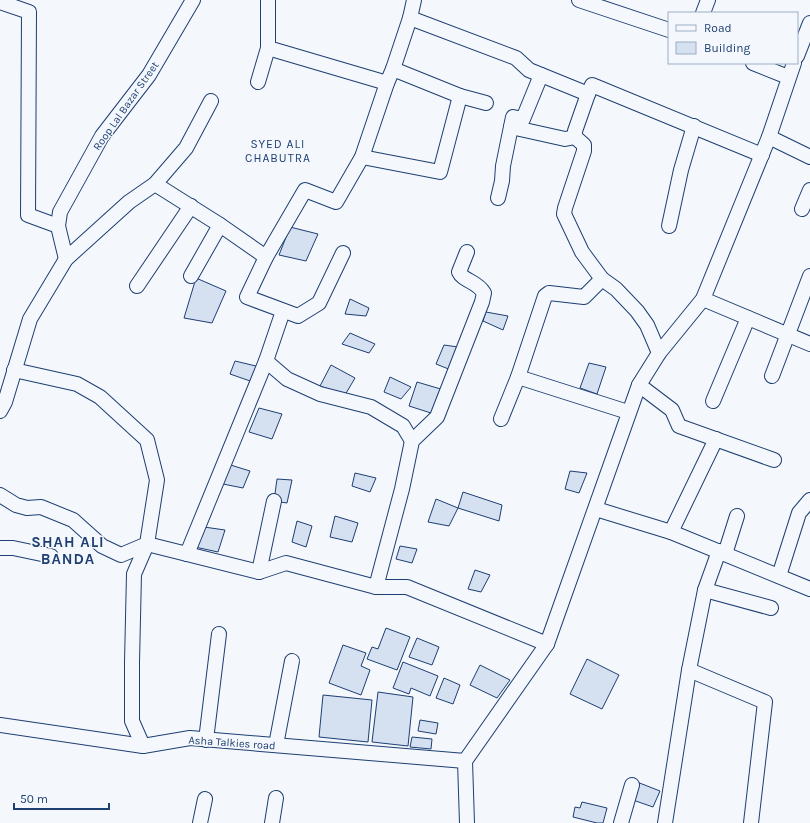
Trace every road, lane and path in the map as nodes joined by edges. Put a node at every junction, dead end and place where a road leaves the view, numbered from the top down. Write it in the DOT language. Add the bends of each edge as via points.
graph roads {
  1 [pos="193,0"];
  2 [pos="268,0"];
  3 [pos="414,0"];
  4 [pos="579,0"];
  5 [pos="708,0"];
  6 [pos="0,2"];
  7 [pos="703,12"];
  8 [pos="410,18"];
  9 [pos="810,23"];
  10 [pos="668,30"];
  11 [pos="268,48"];
  12 [pos="798,53"];
  13 [pos="756,64"];
  14 [pos="794,64"];
  15 [pos="393,69"];
  16 [pos="541,75"];
  17 [pos="788,77"];
  18 [pos="258,82"];
  19 [pos="387,83"];
  20 [pos="588,94"];
  21 [pos="460,96"];
  22 [pos="211,101"];
  23 [pos="486,103"];
  24 [pos="694,126"];
  25 [pos="511,127"];
  26 [pos="575,137"];
  27 [pos="769,138"];
  28 [pos="762,155"];
  29 [pos="362,157"];
  30 [pos="810,157"];
  31 [pos="155,184"];
  32 [pos="810,190"];
  33 [pos="498,198"];
  34 [pos="191,206"];
  35 [pos="802,209"];
  36 [pos="220,224"];
  37 [pos="58,226"];
  38 [pos="668,226"];
  39 [pos="467,252"];
  40 [pos="343,253"];
  41 [pos="266,257"];
  42 [pos="66,259"];
  43 [pos="191,276"];
  44 [pos="810,276"];
  45 [pos="602,279"];
  46 [pos="137,286"];
  47 [pos="703,299"];
  48 [pos="282,311"];
  49 [pos="748,318"];
  50 [pos="788,335"];
  51 [pos="810,344"];
  52 [pos="659,353"];
  53 [pos="266,361"];
  54 [pos="14,370"];
  55 [pos="772,376"];
  56 [pos="518,377"];
  57 [pos="639,385"];
  58 [pos="713,401"];
  59 [pos="0,411"];
  60 [pos="628,412"];
  61 [pos="502,419"];
  62 [pos="716,439"];
  63 [pos="412,441"];
  64 [pos="774,460"];
  65 [pos="0,495"];
  66 [pos="810,500"];
  67 [pos="274,501"];
  68 [pos="596,509"];
  69 [pos="737,516"];
  70 [pos="671,532"];
  71 [pos="147,544"];
  72 [pos="0,548"];
  73 [pos="722,552"];
  74 [pos="187,554"];
  75 [pos="52,556"];
  76 [pos="259,572"];
  77 [pos="778,576"];
  78 [pos="376,587"];
  79 [pos="809,587"];
  80 [pos="704,590"];
  81 [pos="771,608"];
  82 [pos="220,634"];
  83 [pos="547,644"];
  84 [pos="292,661"];
  85 [pos="689,670"];
  86 [pos="0,725"];
  87 [pos="206,740"];
  88 [pos="276,745"];
  89 [pos="143,746"];
  90 [pos="465,761"];
  91 [pos="632,785"];
  92 [pos="276,798"];
  93 [pos="205,799"];
  94 [pos="200,823"];
  95 [pos="272,823"];
  96 [pos="467,823"];
  97 [pos="621,823"];
  98 [pos="665,823"];
  99 [pos="751,823"];
  1 -- 37 [label="street, Roop Lal Bazar Street" via="149,76 102,136 60,212"];
  2 -- 11 [label="street"];
  3 -- 8 [label="street"];
  4 -- 10 [label="street"];
  5 -- 7 [label="street"];
  6 -- 37 [label="street" via="29,12 28,216"];
  8 -- 15 [label="street"];
  8 -- 16 [label="street" via="516,58 529,70"];
  9 -- 12 [label="street"];
  11 -- 18 [label="street"];
  11 -- 19 [label="street"];
  13 -- 17 [label="street"];
  14 -- 17 [label="street"];
  15 -- 19 [label="street"];
  15 -- 21 [label="street"];
  16 -- 20 [label="street"];
  16 -- 25 [label="street" via="523,119 513,117"];
  17 -- 27 [label="street"];
  19 -- 29 [label="street"];
  20 -- 24 [label="street" via="592,85"];
  20 -- 26 [label="street"];
  21 -- 23 [label="street"];
  21 -- 29 [label="street" via="440,172"];
  22 -- 31 [label="street" via="186,148"];
  24 -- 28 [label="street"];
  24 -- 38 [label="street"];
  25 -- 26 [label="street" via="565,140"];
  25 -- 33 [label="street"];
  26 -- 45 [label="street" via="584,145 584,152 564,214 582,252"];
  27 -- 28 [label="street"];
  27 -- 30 [label="street"];
  28 -- 47 [label="street"];
  29 -- 41 [label="street" via="336,202 305,190"];
  31 -- 34 [label="street"];
  31 -- 42 [label="street" via="129,202"];
  32 -- 35 [label="street"];
  34 -- 36 [label="street"];
  34 -- 46 [label="street"];
  36 -- 41 [label="street"];
  36 -- 43 [label="street"];
  37 -- 42 [label="street, Roop Lal Bazar Street"];
  39 -- 63 [label="street" via="459,272 461,276 480,286 484,293 482,302 437,418"];
  40 -- 48 [label="street" via="319,303 298,316"];
  41 -- 48 [label="street" via="247,297"];
  42 -- 54 [label="street" via="30,319"];
  44 -- 50 [label="street"];
  45 -- 52 [label="street" via="616,289 637,311 647,325"];
  45 -- 56 [label="street" via="584,297 546,294"];
  47 -- 49 [label="street"];
  47 -- 52 [label="street"];
  48 -- 53 [label="street"];
  49 -- 50 [label="street"];
  49 -- 58 [label="street"];
  50 -- 51 [label="street"];
  50 -- 55 [label="street"];
  52 -- 57 [label="street"];
  53 -- 63 [label="street" via="287,379 320,394 371,407 403,426"];
  53 -- 74 [label="street"];
  54 -- 59 [label="street"];
  54 -- 71 [label="street" via="77,384 100,397 147,440 157,480"];
  56 -- 60 [label="street"];
  56 -- 61 [label="street"];
  57 -- 60 [label="street"];
  57 -- 62 [label="street" via="672,410 679,426"];
  60 -- 68 [label="street"];
  62 -- 64 [label="street"];
  62 -- 70 [label="street"];
  63 -- 78 [label="street"];
  65 -- 71 [label="street" via="16,505 27,508 41,507 73,520 102,546 121,555"];
  66 -- 77 [label="street" via="799,513"];
  67 -- 76 [label="street"];
  68 -- 70 [label="street"];
  68 -- 83 [label="street"];
  69 -- 73 [label="street"];
  70 -- 73 [label="street"];
  71 -- 74 [label="street"];
  71 -- 89 [label="street" via="134,574 132,601 132,721"];
  72 -- 75 [label="street"];
  73 -- 77 [label="street"];
  73 -- 80 [label="street"];
  74 -- 76 [label="street"];
  76 -- 78 [label="street" via="286,563"];
  77 -- 79 [label="street"];
  78 -- 83 [label="street" via="407,587"];
  80 -- 81 [label="street"];
  80 -- 85 [label="street"];
  82 -- 87 [label="street"];
  83 -- 90 [label="street"];
  84 -- 88 [label="street"];
  85 -- 98 [label="street"];
  85 -- 99 [label="street" via="765,702"];
  86 -- 89 [label="street, Asha Talkies road"];
  87 -- 88 [label="street, Asha Talkies road"];
  87 -- 89 [label="street, Asha Talkies road" via="190,738"];
  88 -- 90 [label="street, Asha Talkies road"];
  90 -- 96 [label="street"];
  91 -- 97 [label="street"];
  92 -- 95 [label="street"];
  93 -- 94 [label="street"];
}
